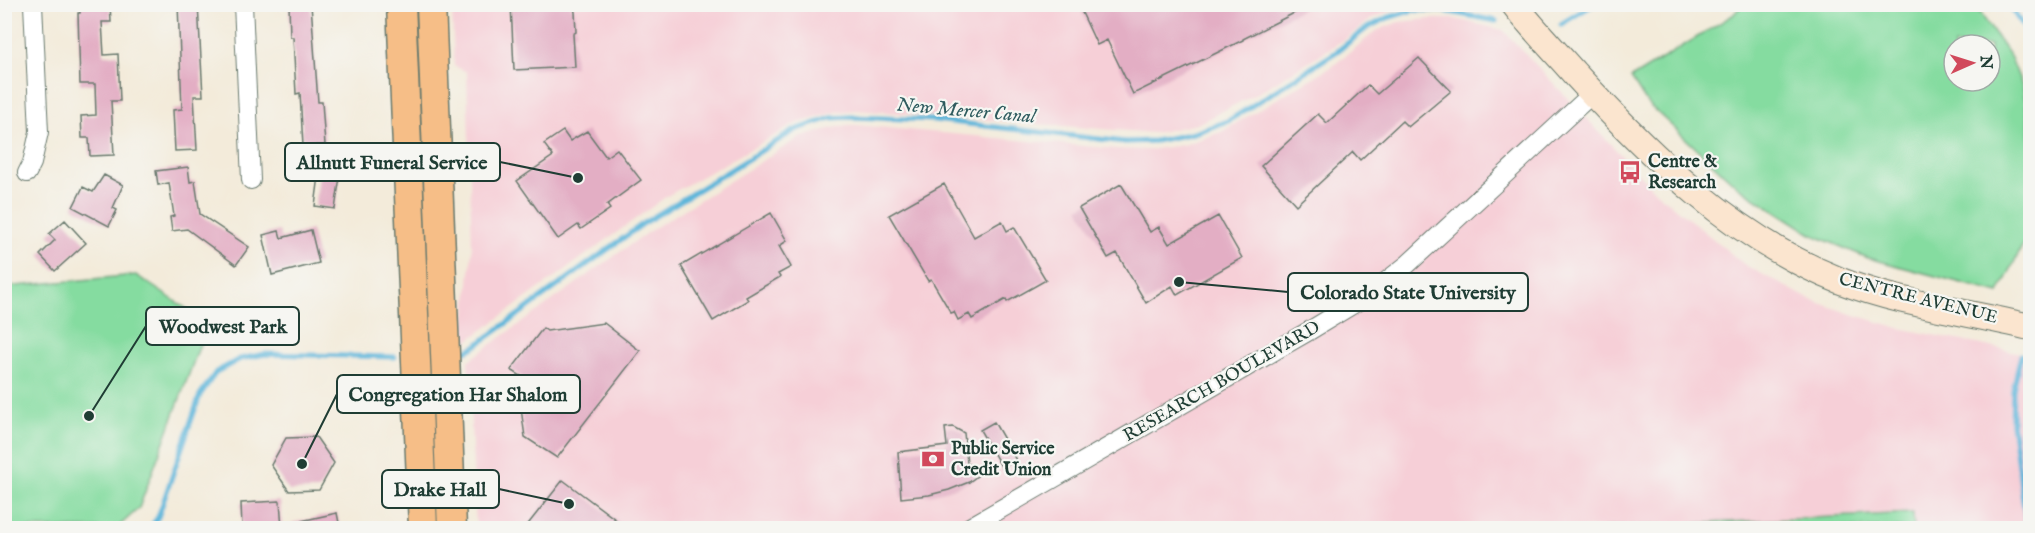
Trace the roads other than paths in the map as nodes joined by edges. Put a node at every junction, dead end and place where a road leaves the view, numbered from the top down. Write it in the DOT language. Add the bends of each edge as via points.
graph roads {
  1 [pos="33,4"];
  2 [pos="243,4"];
  3 [pos="401,4"];
  4 [pos="431,4"];
  5 [pos="1514,4"];
  6 [pos="1593,93"];
  7 [pos="27,173"];
  8 [pos="251,180"];
  9 [pos="2031,327"];
  10 [pos="417,393"];
  11 [pos="448,445"];
  12 [pos="423,528"];
  13 [pos="452,528"];
  14 [pos="968,528"];
  1 -- 7 [label="street" via="39,132"];
  2 -- 8 [label="street"];
  3 -- 10 [label="main road"];
  4 -- 11 [label="main road"];
  5 -- 6 [label="street, CENTRE AVENUE"];
  6 -- 9 [label="street, CENTRE AVENUE" via="1627,130 1706,201 1775,249 1858,287"];
  6 -- 14 [label="street, RESEARCH BOULEVARD" via="1408,264 1370,294"];
  10 -- 11 [label="main road" via="430,396 436,404"];
  10 -- 12 [label="main road"];
  11 -- 13 [label="main road"];
}
